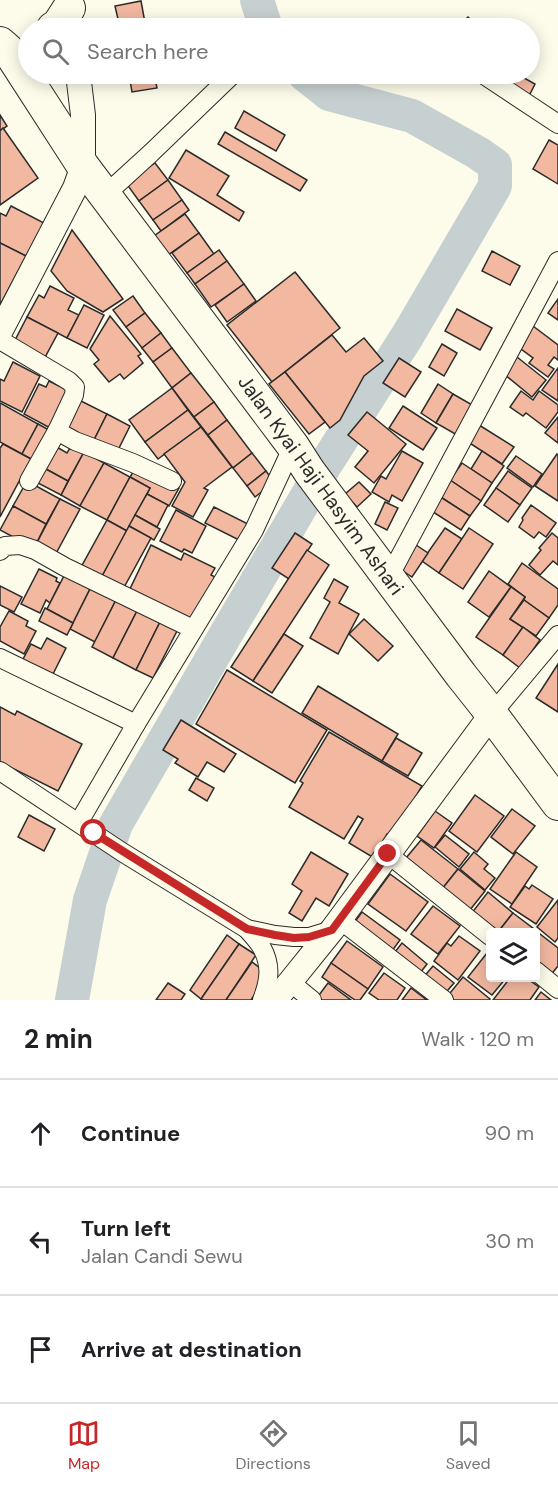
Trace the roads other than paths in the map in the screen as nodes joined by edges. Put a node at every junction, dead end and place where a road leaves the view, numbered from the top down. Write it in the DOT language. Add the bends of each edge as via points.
graph roads {
  1 [pos="0,37"];
  2 [pos="18,41"];
  3 [pos="0,43"];
  4 [pos="18,65"];
  5 [pos="30,84"];
  6 [pos="79,84"];
  7 [pos="223,84"];
  8 [pos="498,84"];
  9 [pos="558,124"];
  10 [pos="83,166"];
  11 [pos="105,195"];
  12 [pos="558,261"];
  13 [pos="0,332"];
  14 [pos="0,340"];
  15 [pos="57,431"];
  16 [pos="301,458"];
  17 [pos="29,481"];
  18 [pos="172,481"];
  19 [pos="0,551"];
  20 [pos="388,577"];
  21 [pos="193,629"];
  22 [pos="558,635"];
  23 [pos="0,658"];
  24 [pos="491,715"];
  25 [pos="136,724"];
  26 [pos="0,771"];
  27 [pos="558,804"];
  28 [pos="79,822"];
  29 [pos="388,854"];
  30 [pos="336,925"];
  31 [pos="247,929"];
  32 [pos="486,933"];
  33 [pos="540,974"];
  34 [pos="558,989"];
  35 [pos="283,991"];
  36 [pos="262,1000"];
  37 [pos="312,1000"];
  38 [pos="444,1000"];
  1 -- 2 [label="highway"];
  3 -- 4 [label="highway, Jalan Kyai Haji Hasyim Ashari"];
  5 -- 10 [label="highway, Jalan Kyai Haji Hasyim Ashari"];
  6 -- 10 [label="street"];
  7 -- 11 [label="street"];
  8 -- 9 [label="street"];
  10 -- 11 [label="highway, Jalan Kyai Haji Hasyim Ashari"];
  10 -- 13 [label="street"];
  11 -- 16 [label="highway, Jalan Kyai Haji Hasyim Ashari"];
  12 -- 20 [label="street"];
  14 -- 15 [label="street" via="75,387"];
  15 -- 17 [label="street"];
  15 -- 18 [label="street"];
  16 -- 20 [label="highway, Jalan Kyai Haji Hasyim Ashari"];
  16 -- 21 [label="street"];
  19 -- 21 [label="street" via="4,546 20,545 35,550"];
  20 -- 24 [label="highway, Jalan Kyai Haji Hasyim Ashari"];
  21 -- 25 [label="street"];
  22 -- 24 [label="street"];
  23 -- 25 [label="street"];
  24 -- 27 [label="highway, Jalan Kyai Haji Hasyim Ashari"];
  24 -- 29 [label="street"];
  25 -- 28 [label="street"];
  26 -- 28 [label="street"];
  28 -- 31 [label="street"];
  29 -- 30 [label="street"];
  29 -- 32 [label="street"];
  30 -- 31 [label="street" via="309,937 294,938"];
  30 -- 35 [label="street"];
  30 -- 38 [label="street"];
  31 -- 36 [label="street" via="263,948 269,970"];
  33 -- 34 [label="street"];
  35 -- 37 [label="street"];
}
